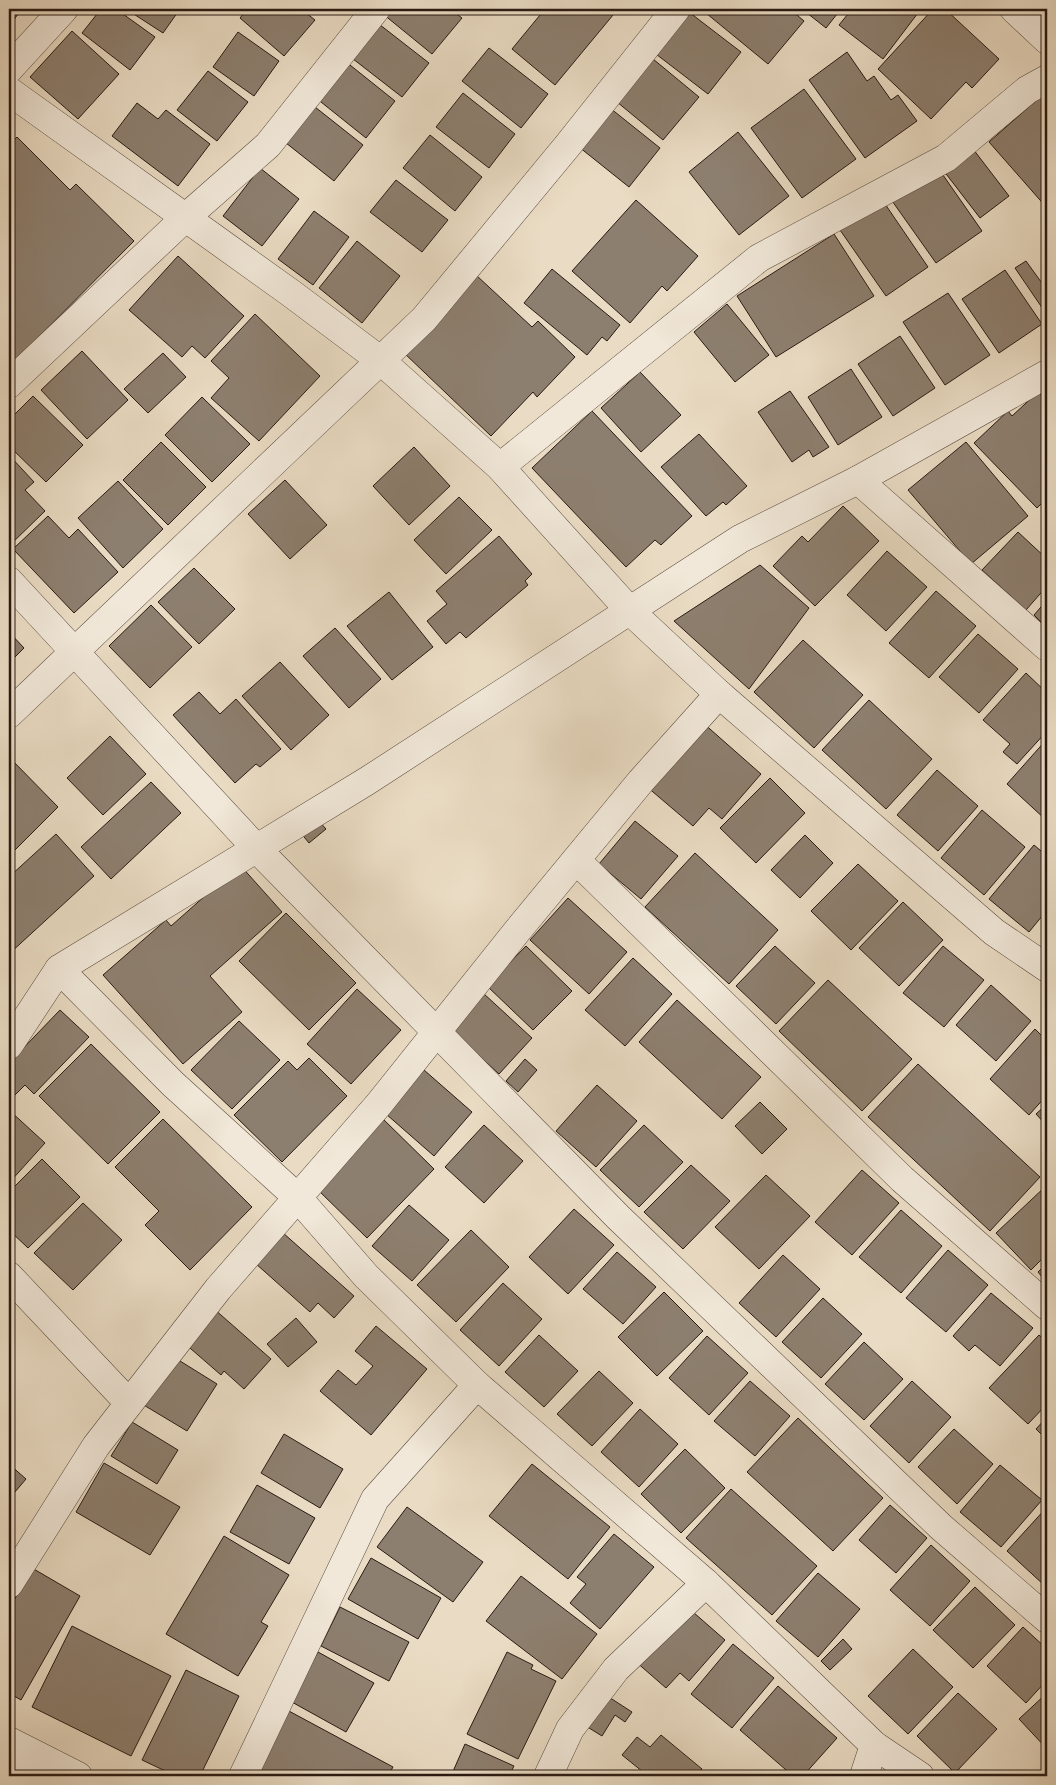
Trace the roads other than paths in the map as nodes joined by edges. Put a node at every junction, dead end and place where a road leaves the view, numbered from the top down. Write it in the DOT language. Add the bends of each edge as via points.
graph roads {
  1 [pos="64,9"];
  2 [pos="376,9"];
  3 [pos="676,9"];
  4 [pos="1014,9"];
  5 [pos="1047,40"];
  6 [pos="9,69"];
  7 [pos="1047,79"];
  8 [pos="9,91"];
  9 [pos="184,218"];
  10 [pos="380,360"];
  11 [pos="1047,374"];
  12 [pos="9,384"];
  13 [pos="500,467"];
  14 [pos="858,480"];
  15 [pos="9,581"];
  16 [pos="630,610"];
  17 [pos="1047,647"];
  18 [pos="75,651"];
  19 [pos="719,694"];
  20 [pos="9,714"];
  21 [pos="257,849"];
  22 [pos="576,860"];
  23 [pos="1047,968"];
  24 [pos="59,969"];
  25 [pos="436,1033"];
  26 [pos="9,1045"];
  27 [pos="298,1198"];
  28 [pos="9,1276"];
  29 [pos="1047,1306"];
  30 [pos="477,1385"];
  31 [pos="129,1403"];
  32 [pos="706,1583"];
  33 [pos="9,1584"];
  34 [pos="1047,1619"];
  35 [pos="9,1741"];
  36 [pos="874,1745"];
  37 [pos="27,1765"];
  38 [pos="78,1776"];
  39 [pos="244,1776"];
  40 [pos="548,1776"];
  41 [pos="864,1776"];
  42 [pos="920,1776"];
  1 -- 6 [label="street"];
  2 -- 9 [label="street" via="268,145"];
  3 -- 10 [label="street" via="437,304"];
  4 -- 5 [label="street"];
  7 -- 13 [label="street" via="1027,90 946,158 759,258"];
  8 -- 9 [label="street"];
  9 -- 10 [label="street"];
  9 -- 12 [label="street"];
  10 -- 13 [label="street"];
  10 -- 18 [label="street"];
  11 -- 14 [label="street"];
  13 -- 16 [label="street"];
  14 -- 16 [label="street" via="740,539"];
  14 -- 17 [label="street"];
  15 -- 18 [label="street"];
  16 -- 19 [label="street"];
  16 -- 21 [label="street"];
  18 -- 20 [label="street"];
  18 -- 21 [label="street"];
  19 -- 22 [label="street"];
  19 -- 23 [label="street" via="994,932"];
  21 -- 24 [label="street"];
  21 -- 25 [label="street"];
  22 -- 25 [label="street"];
  22 -- 29 [label="street" via="902,1179"];
  24 -- 26 [label="street"];
  24 -- 27 [label="street" via="173,1084"];
  25 -- 27 [label="street"];
  25 -- 34 [label="street" via="625,1224 941,1528"];
  27 -- 30 [label="street" via="366,1276"];
  27 -- 31 [label="street" via="218,1289"];
  28 -- 31 [label="street"];
  30 -- 32 [label="street"];
  30 -- 39 [label="street" via="375,1499"];
  31 -- 33 [label="street" via="96,1446"];
  32 -- 36 [label="street"];
  32 -- 40 [label="street" via="616,1669 570,1729"];
  35 -- 37 [label="street"];
  36 -- 41 [label="street"];
  36 -- 42 [label="street"];
  37 -- 38 [label="street"];
}
